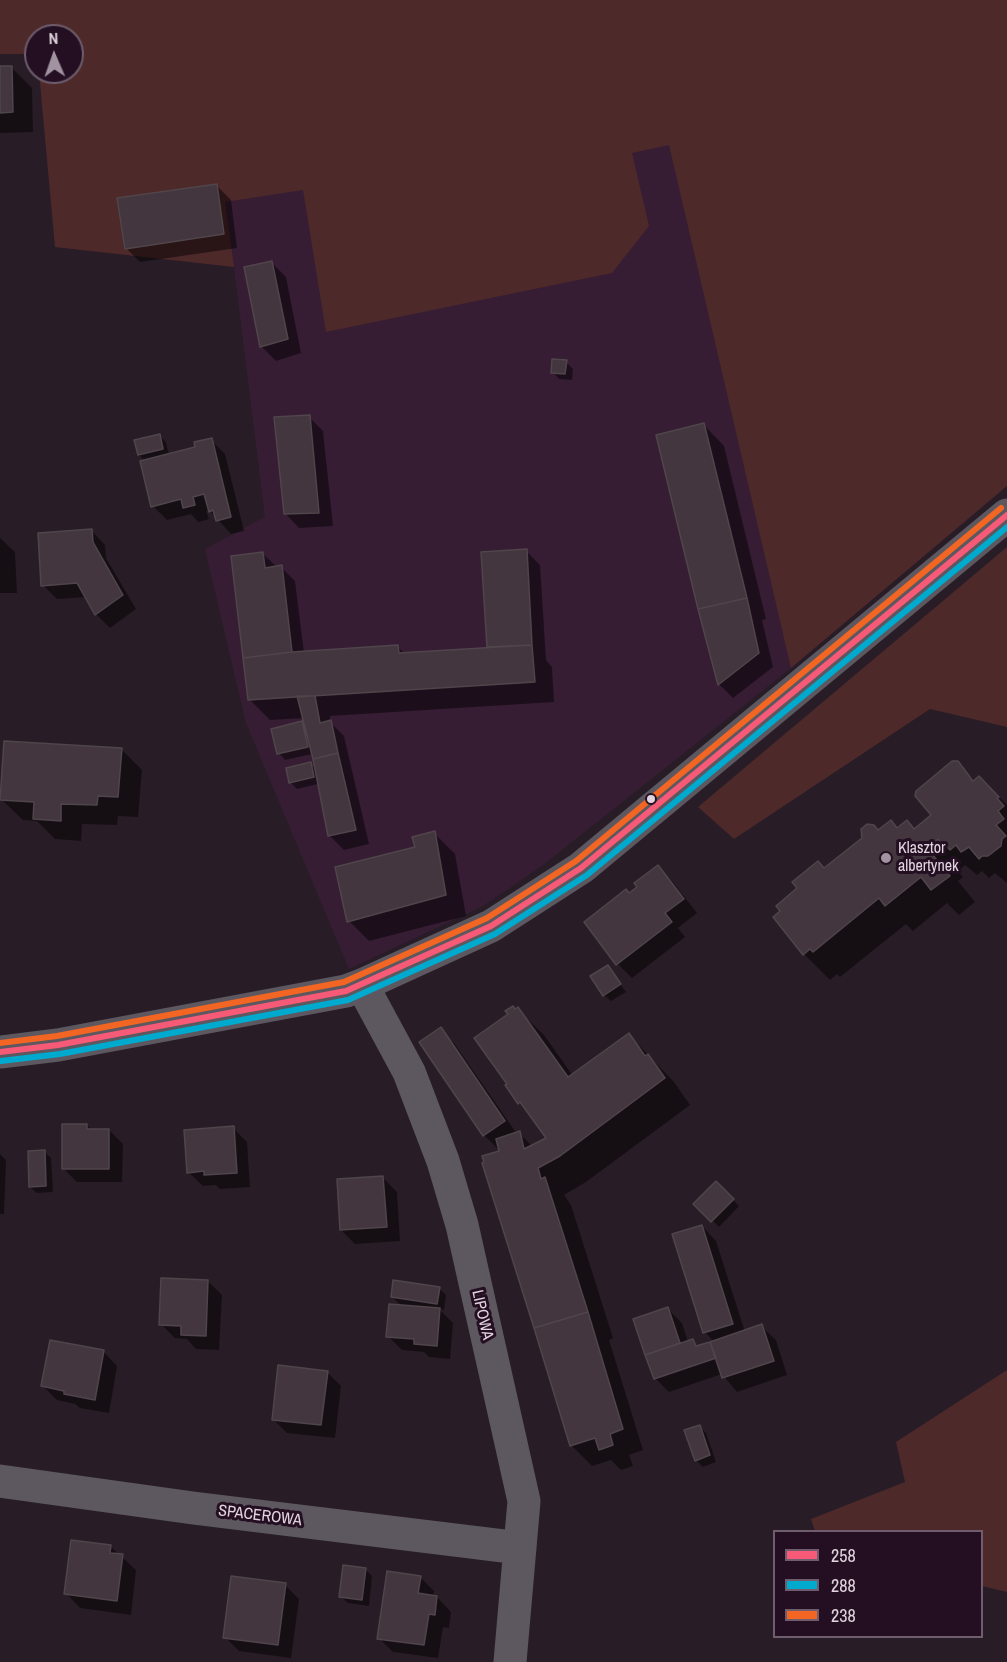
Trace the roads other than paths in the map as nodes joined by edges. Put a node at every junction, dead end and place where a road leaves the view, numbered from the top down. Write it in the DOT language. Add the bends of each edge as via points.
graph roads {
  1 [pos="1007,515"];
  2 [pos="362,985"];
  3 [pos="0,1052"];
  4 [pos="0,1481"];
  5 [pos="520,1548"];
  6 [pos="510,1662"];
  1 -- 2 [label="street" via="581,867 491,926"];
  2 -- 3 [label="street" via="68,1043"];
  2 -- 5 [label="street, LIPOWA" via="409,1072 459,1214 524,1501"];
  4 -- 5 [label="street, SPACEROWA"];
  5 -- 6 [label="street, LIPOWA"];
}
